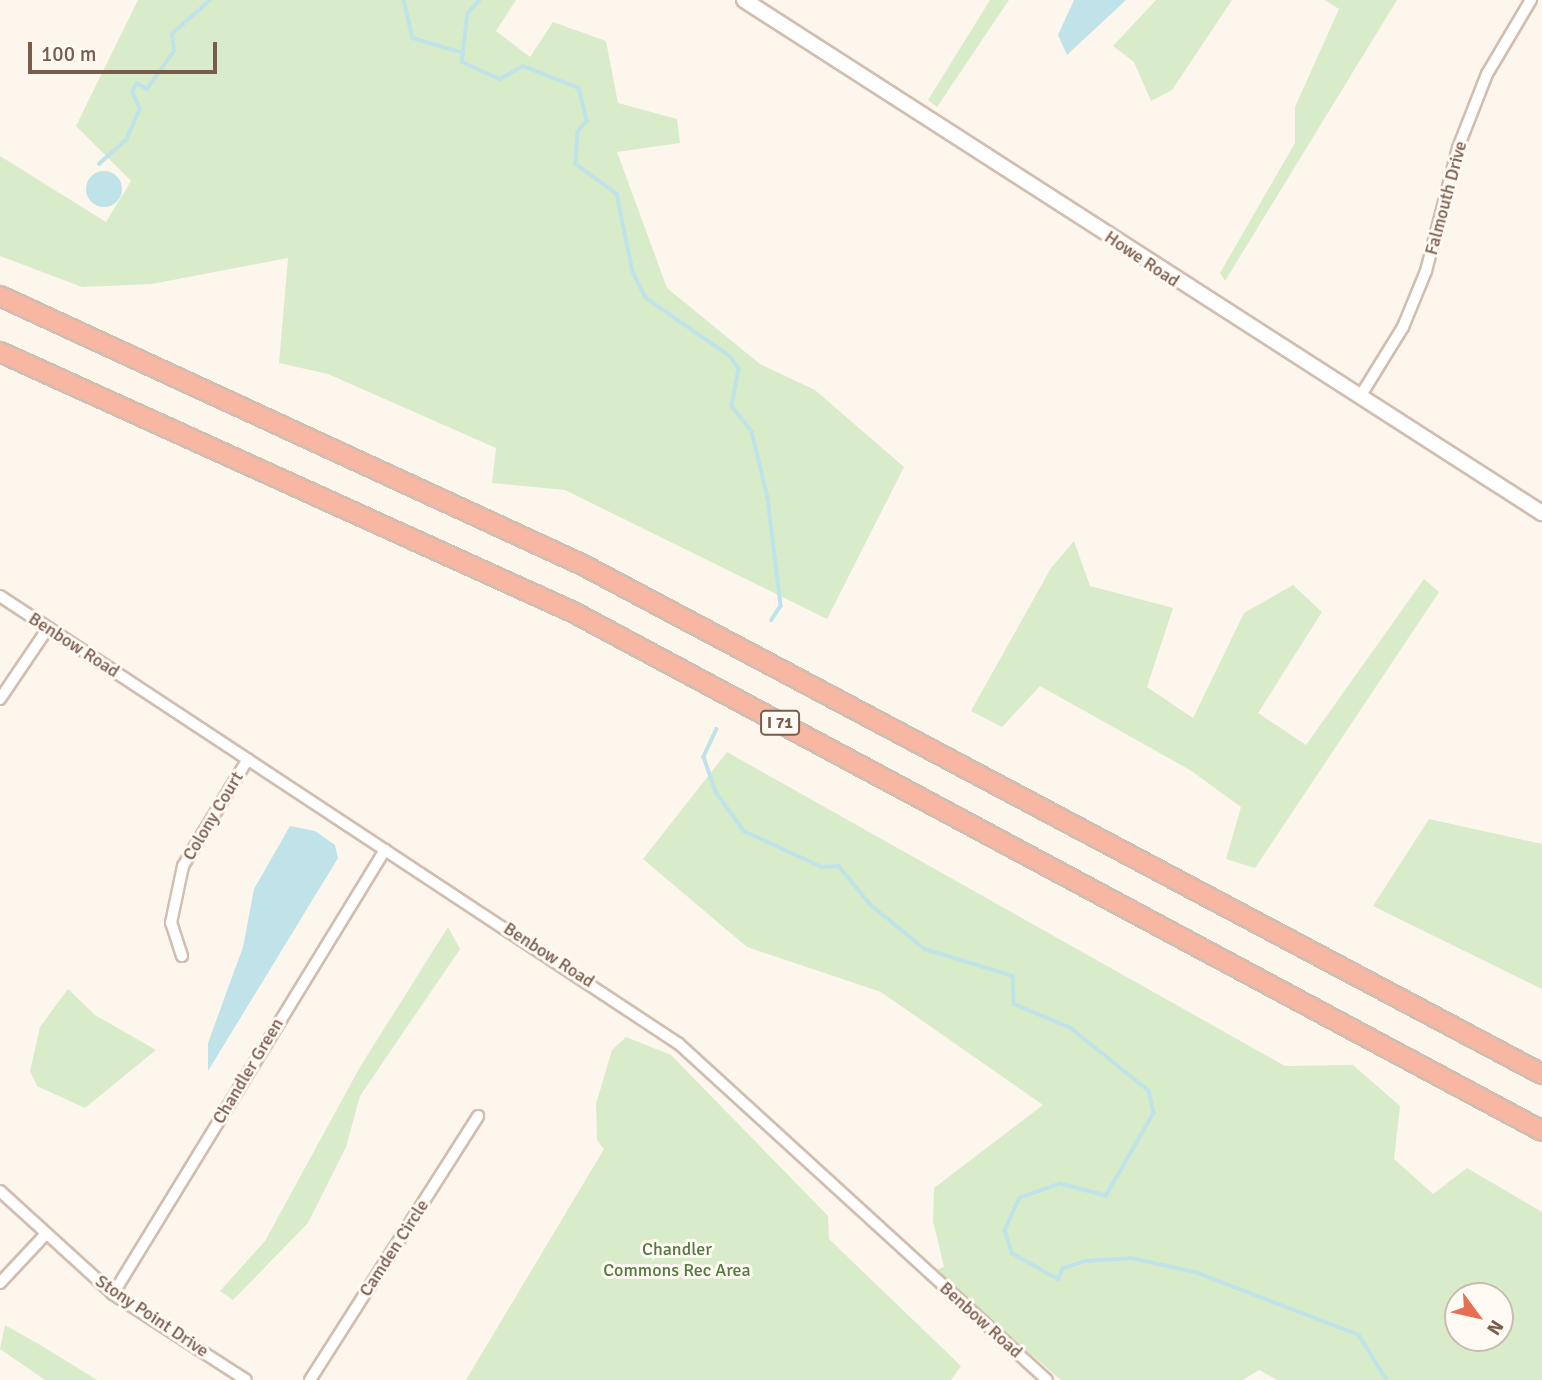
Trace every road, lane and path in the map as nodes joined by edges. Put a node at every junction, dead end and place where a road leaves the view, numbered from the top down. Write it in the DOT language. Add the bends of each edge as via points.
graph roads {
  1 [pos="744,0"];
  2 [pos="1531,0"];
  3 [pos="0,296"];
  4 [pos="0,352"];
  5 [pos="1361,395"];
  6 [pos="1542,513"];
  7 [pos="0,596"];
  8 [pos="48,628"];
  9 [pos="0,699"];
  10 [pos="248,759"];
  11 [pos="385,849"];
  12 [pos="182,956"];
  13 [pos="1542,1074"];
  14 [pos="478,1116"];
  15 [pos="1542,1131"];
  16 [pos="0,1191"];
  17 [pos="44,1236"];
  18 [pos="0,1283"];
  19 [pos="113,1294"];
  20 [pos="246,1380"];
  21 [pos="310,1380"];
  22 [pos="1047,1380"];
  1 -- 5 [label="street, Howe Road"];
  2 -- 5 [label="street, Falmouth Drive" via="1487,74 1458,148 1426,271 1403,327"];
  3 -- 13 [label="highway" via="583,565"];
  4 -- 15 [label="highway, I 71" via="573,612"];
  5 -- 6 [label="street, Howe Road"];
  7 -- 8 [label="street, Benbow Road"];
  8 -- 9 [label="street"];
  8 -- 10 [label="street, Benbow Road"];
  10 -- 11 [label="street, Benbow Road"];
  10 -- 12 [label="street, Colony Court" via="183,866 171,923"];
  11 -- 19 [label="street, Chandler Green"];
  11 -- 22 [label="street, Benbow Road" via="679,1044"];
  14 -- 21 [label="street, Camden Circle"];
  16 -- 17 [label="street, Stony Point Drive"];
  17 -- 18 [label="street"];
  17 -- 19 [label="street, Stony Point Drive"];
  19 -- 20 [label="street, Stony Point Drive"];
}
